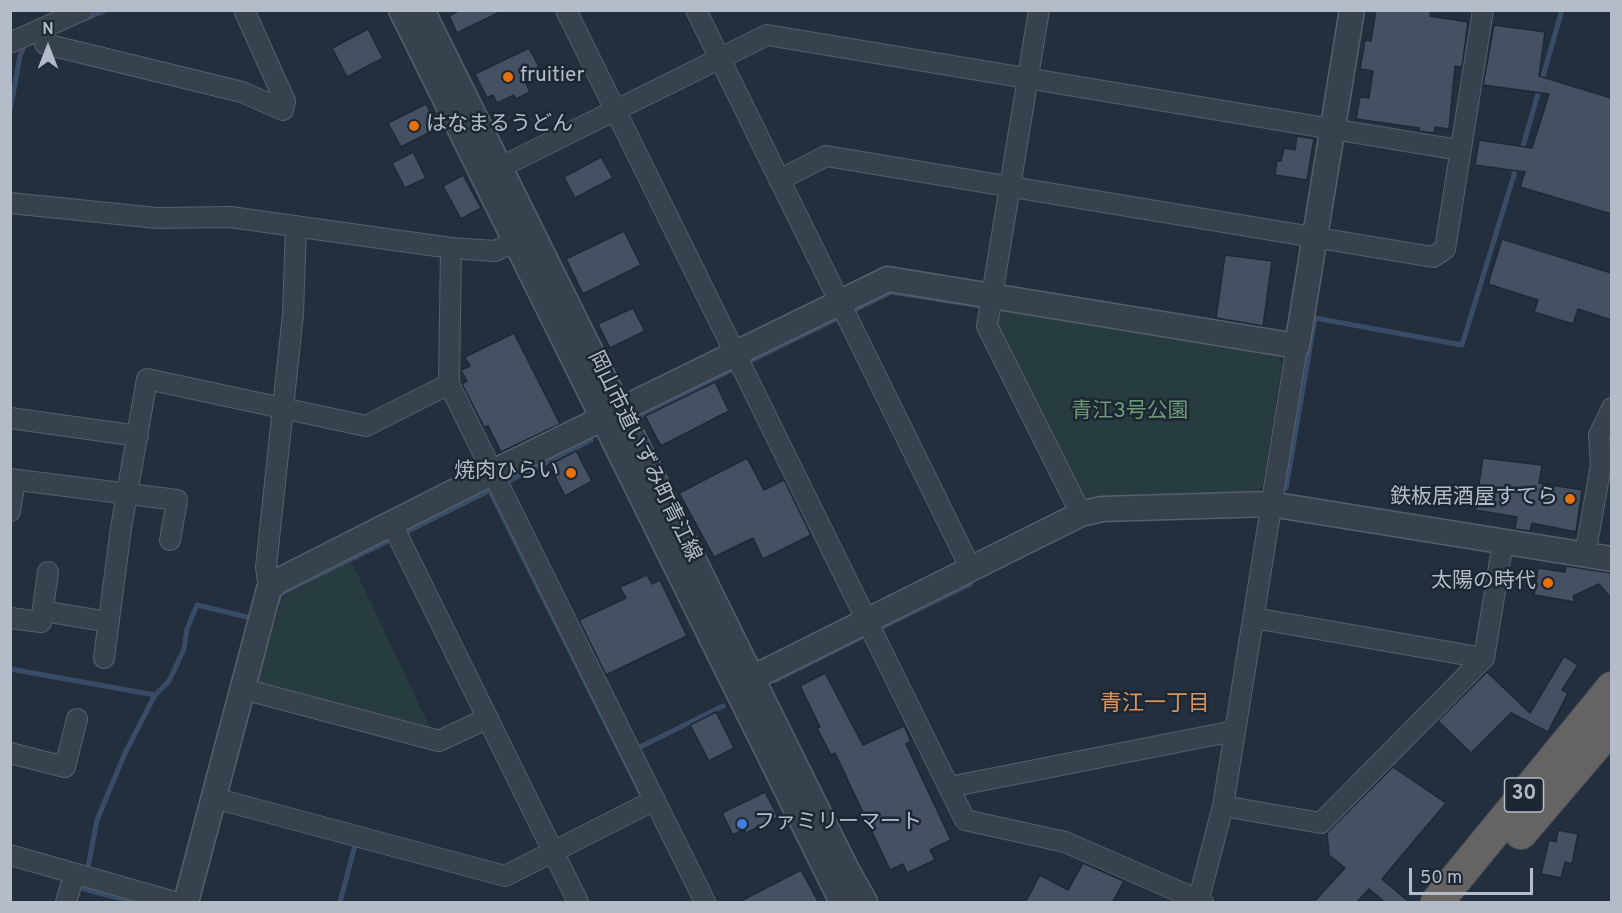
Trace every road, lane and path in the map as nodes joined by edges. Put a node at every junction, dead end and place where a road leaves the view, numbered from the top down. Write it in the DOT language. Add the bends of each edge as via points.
graph roads {
  1 [pos="83,10"];
  2 [pos="244,10"];
  3 [pos="401,10"];
  4 [pos="423,10"];
  5 [pos="566,10"];
  6 [pos="696,10"];
  7 [pos="1039,10"];
  8 [pos="1352,10"];
  9 [pos="1483,10"];
  10 [pos="10,43"];
  11 [pos="45,44"];
  12 [pos="720,58"];
  13 [pos="1028,79"];
  14 [pos="616,112"];
  15 [pos="1333,130"];
  16 [pos="1459,150"];
  17 [pos="491,172"];
  18 [pos="779,180"];
  19 [pos="1015,189"];
  20 [pos="10,203"];
  21 [pos="296,226"];
  22 [pos="1315,240"];
  23 [pos="514,242"];
  24 [pos="451,248"];
  25 [pos="992,295"];
  26 [pos="843,311"];
  27 [pos="1297,346"];
  28 [pos="739,361"];
  29 [pos="449,384"];
  30 [pos="282,408"];
  31 [pos="1611,408"];
  32 [pos="611,414"];
  33 [pos="10,418"];
  34 [pos="138,436"];
  35 [pos="13,479"];
  36 [pos="496,482"];
  37 [pos="127,494"];
  38 [pos="1270,504"];
  39 [pos="10,511"];
  40 [pos="1081,514"];
  41 [pos="396,531"];
  42 [pos="170,540"];
  43 [pos="1503,542"];
  44 [pos="1585,555"];
  45 [pos="1611,559"];
  46 [pos="966,571"];
  47 [pos="48,572"];
  48 [pos="269,589"];
  49 [pos="43,611"];
  50 [pos="10,618"];
  51 [pos="1254,618"];
  52 [pos="109,622"];
  53 [pos="870,627"];
  54 [pos="104,658"];
  55 [pos="1484,658"];
  56 [pos="744,682"];
  57 [pos="1611,688"];
  58 [pos="243,689"];
  59 [pos="488,718"];
  60 [pos="77,719"];
  61 [pos="1611,726"];
  62 [pos="1234,731"];
  63 [pos="10,753"];
  64 [pos="949,787"];
  65 [pos="214,798"];
  66 [pos="655,800"];
  67 [pos="1223,806"];
  68 [pos="10,855"];
  69 [pos="556,856"];
  70 [pos="74,875"];
  71 [pos="1200,902"];
  72 [pos="66,903"];
  73 [pos="175,903"];
  74 [pos="186,903"];
  75 [pos="578,903"];
  76 [pos="705,903"];
  77 [pos="842,903"];
  78 [pos="865,903"];
  79 [pos="1437,903"];
  80 [pos="1462,903"];
  1 -- 10 [label="street"];
  2 -- 11 [label="street" via="285,101 282,110 242,92"];
  3 -- 17 [label="street, 岡山市道いずみ町青江線"];
  4 -- 17 [label="street, 岡山市道いずみ町青江線"];
  5 -- 14 [label="street"];
  6 -- 12 [label="street"];
  7 -- 13 [label="street"];
  8 -- 15 [label="street"];
  9 -- 16 [label="street"];
  12 -- 13 [label="street" via="767,35"];
  12 -- 14 [label="street"];
  12 -- 18 [label="street"];
  13 -- 15 [label="street"];
  13 -- 19 [label="street"];
  14 -- 17 [label="street"];
  14 -- 28 [label="street"];
  15 -- 16 [label="street"];
  15 -- 22 [label="street"];
  16 -- 22 [label="street" via="1445,249 1433,257"];
  17 -- 23 [label="street, 岡山市道いずみ町青江線"];
  17 -- 32 [label="street, 岡山市道いずみ町青江線"];
  18 -- 19 [label="street" via="826,156"];
  18 -- 26 [label="street"];
  19 -- 22 [label="street"];
  19 -- 25 [label="street"];
  20 -- 21 [label="street" via="157,218 230,217"];
  21 -- 24 [label="street"];
  21 -- 30 [label="street" via="293,314"];
  22 -- 27 [label="street"];
  23 -- 24 [label="street" via="495,251"];
  23 -- 32 [label="street, 岡山市道いずみ町青江線"];
  24 -- 29 [label="street"];
  25 -- 26 [label="street" via="888,279"];
  25 -- 27 [label="street"];
  25 -- 40 [label="street" via="987,326"];
  26 -- 28 [label="street"];
  26 -- 46 [label="street"];
  27 -- 38 [label="street"];
  28 -- 32 [label="street"];
  28 -- 53 [label="street"];
  29 -- 30 [label="street" via="366,426"];
  29 -- 36 [label="street"];
  30 -- 34 [label="street" via="147,379"];
  30 -- 48 [label="street" via="266,567"];
  31 -- 44 [label="street" via="1599,435 1601,465"];
  32 -- 36 [label="street"];
  32 -- 56 [label="street, 岡山市道いずみ町青江線"];
  33 -- 34 [label="street"];
  34 -- 37 [label="street"];
  35 -- 37 [label="street"];
  35 -- 39 [label="street"];
  36 -- 41 [label="street"];
  36 -- 66 [label="street"];
  37 -- 42 [label="street" via="177,500"];
  37 -- 52 [label="street"];
  38 -- 40 [label="street" via="1102,509"];
  38 -- 43 [label="street"];
  38 -- 51 [label="street"];
  40 -- 46 [label="street"];
  41 -- 48 [label="street" via="278,581"];
  41 -- 59 [label="street"];
  43 -- 44 [label="street"];
  43 -- 55 [label="street"];
  44 -- 45 [label="street"];
  46 -- 53 [label="street"];
  47 -- 49 [label="street"];
  48 -- 58 [label="street"];
  49 -- 50 [label="street" via="42,622"];
  49 -- 52 [label="street"];
  51 -- 55 [label="street"];
  51 -- 62 [label="street"];
  52 -- 54 [label="street"];
  53 -- 56 [label="street"];
  53 -- 64 [label="street"];
  55 -- 67 [label="street" via="1321,823"];
  56 -- 77 [label="street, 岡山市道いずみ町青江線"];
  56 -- 78 [label="street, 岡山市道いずみ町青江線"];
  57 -- 79 [label="highway, 30"];
  58 -- 59 [label="street" via="440,741"];
  58 -- 65 [label="street"];
  59 -- 69 [label="street"];
  60 -- 63 [label="street" via="65,767"];
  61 -- 80 [label="highway, 30"];
  62 -- 64 [label="street"];
  62 -- 67 [label="street"];
  64 -- 71 [label="street" via="965,820 1065,842"];
  65 -- 69 [label="street" via="505,876"];
  65 -- 74 [label="street"];
  66 -- 69 [label="street"];
  66 -- 76 [label="street"];
  67 -- 71 [label="street"];
  68 -- 70 [label="street"];
  69 -- 75 [label="street"];
  70 -- 72 [label="street"];
  70 -- 73 [label="street"];
}
